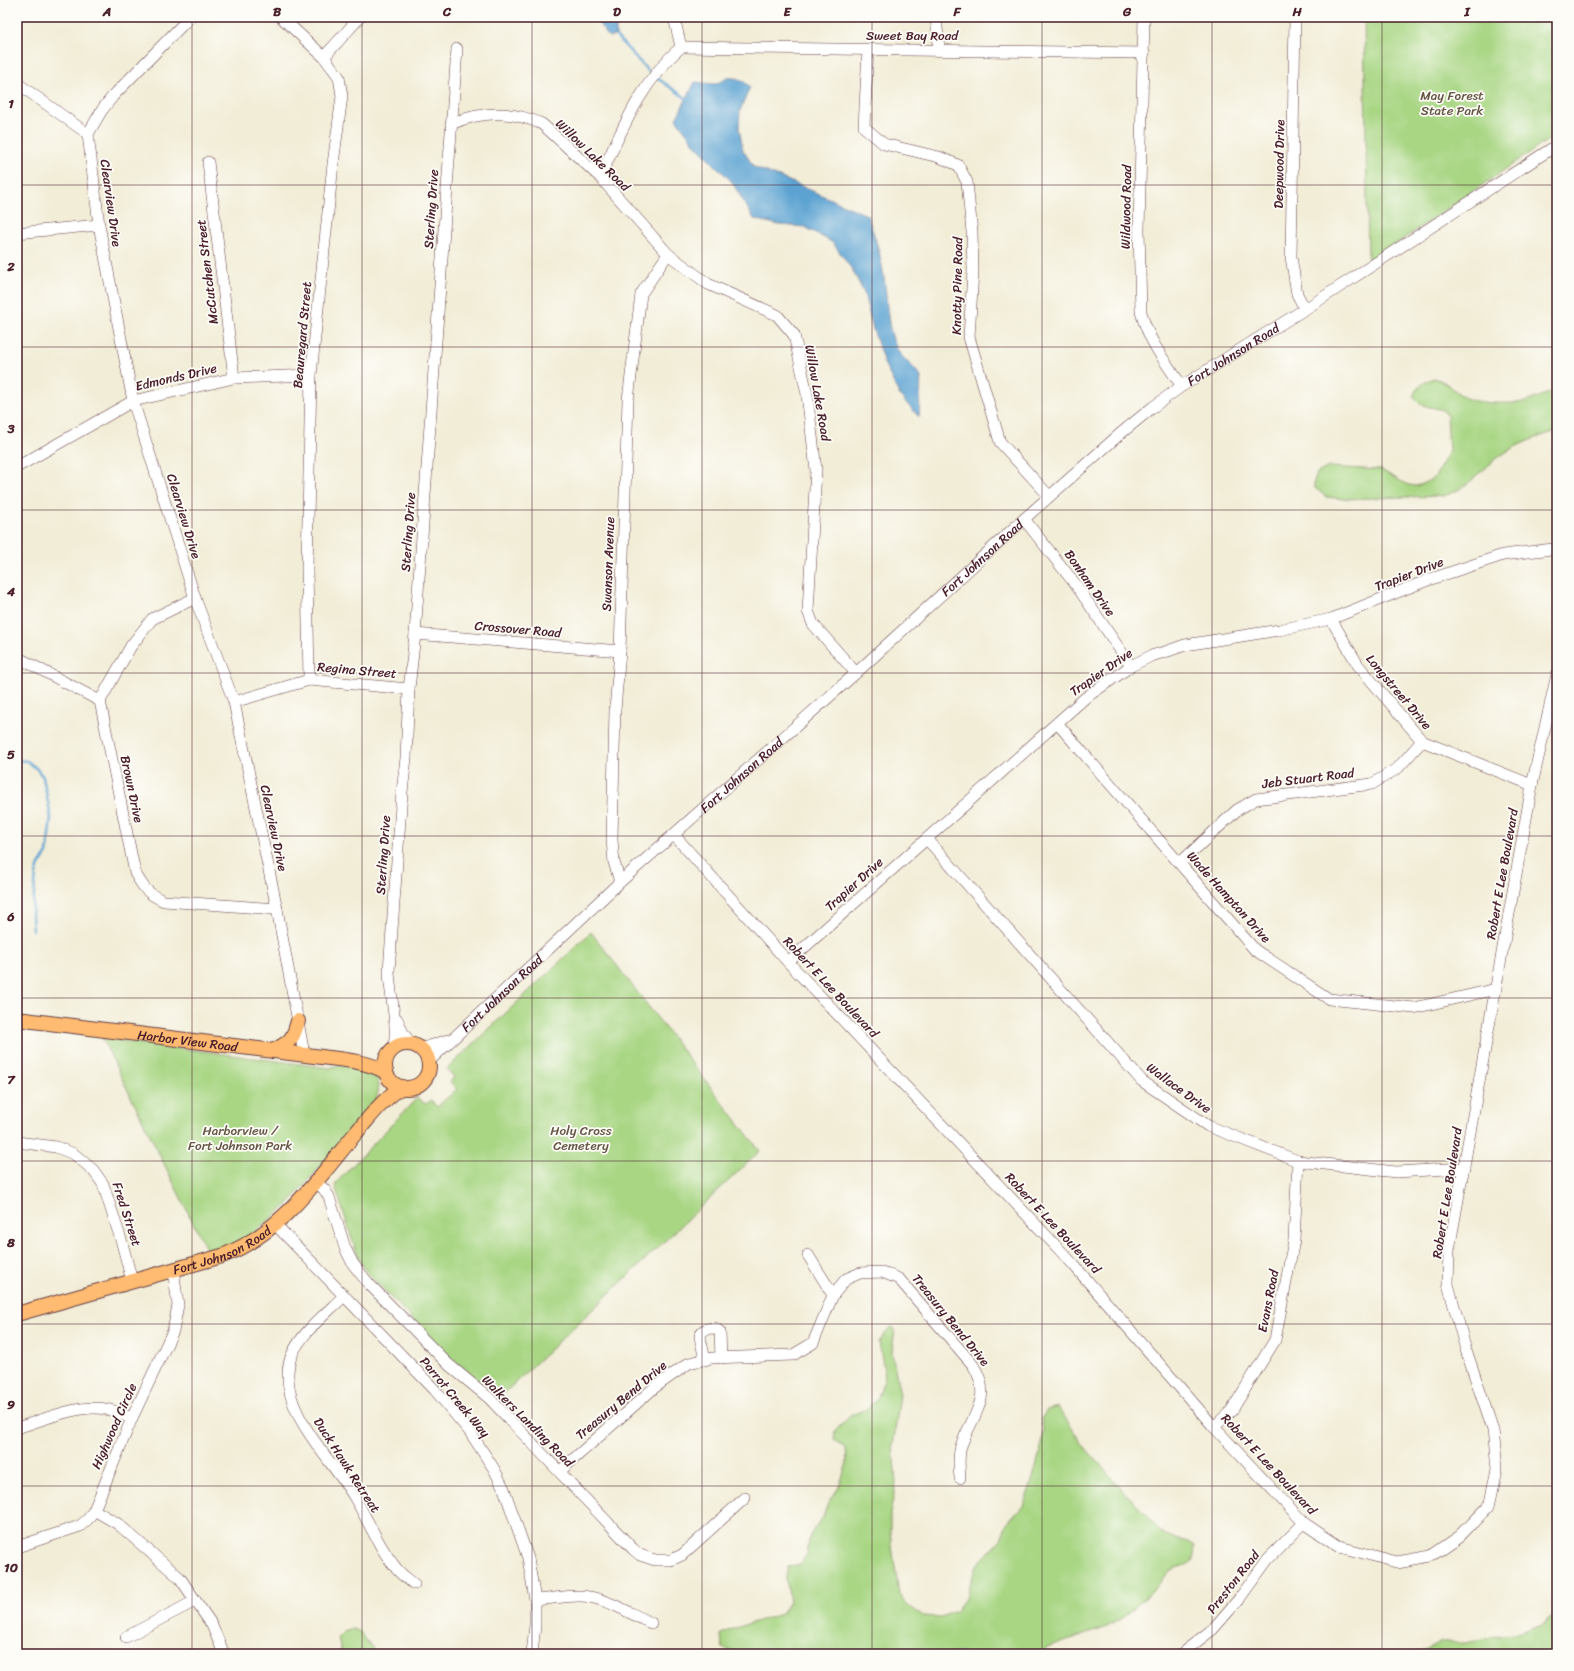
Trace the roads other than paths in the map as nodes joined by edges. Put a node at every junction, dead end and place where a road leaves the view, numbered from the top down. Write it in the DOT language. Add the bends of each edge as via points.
graph roads {
  1 [pos="190,17"];
  2 [pos="282,17"];
  3 [pos="360,17"];
  4 [pos="674,17"];
  5 [pos="936,17"];
  6 [pos="1144,17"];
  7 [pos="1295,17"];
  8 [pos="680,46"];
  9 [pos="457,49"];
  10 [pos="939,49"];
  11 [pos="868,50"];
  12 [pos="1144,53"];
  13 [pos="324,57"];
  14 [pos="17,83"];
  15 [pos="451,124"];
  16 [pos="88,134"];
  17 [pos="1557,145"];
  18 [pos="208,162"];
  19 [pos="600,178"];
  20 [pos="99,224"];
  21 [pos="17,233"];
  22 [pos="668,254"];
  23 [pos="1305,309"];
  24 [pos="311,375"];
  25 [pos="234,378"];
  26 [pos="1182,386"];
  27 [pos="133,401"];
  28 [pos="17,467"];
  29 [pos="1049,496"];
  30 [pos="1024,519"];
  31 [pos="1557,550"];
  32 [pos="195,598"];
  33 [pos="1331,619"];
  34 [pos="415,634"];
  35 [pos="620,652"];
  36 [pos="17,657"];
  37 [pos="1131,666"];
  38 [pos="856,673"];
  39 [pos="1557,674"];
  40 [pos="309,680"];
  41 [pos="409,689"];
  42 [pos="100,701"];
  43 [pos="234,702"];
  44 [pos="1057,723"];
  45 [pos="1422,742"];
  46 [pos="1532,785"];
  47 [pos="674,835"];
  48 [pos="927,839"];
  49 [pos="1180,863"];
  50 [pos="620,882"];
  51 [pos="277,909"];
  52 [pos="788,962"];
  53 [pos="1496,989"];
  54 [pos="395,1016"];
  55 [pos="17,1019"];
  56 [pos="298,1021"];
  57 [pos="457,1035"];
  58 [pos="416,1047"];
  59 [pos="273,1051"];
  60 [pos="391,1051"];
  61 [pos="304,1054"];
  62 [pos="358,1062"];
  63 [pos="428,1062"];
  64 [pos="387,1074"];
  65 [pos="402,1087"];
  66 [pos="377,1109"];
  67 [pos="17,1142"];
  68 [pos="1298,1161"];
  69 [pos="1464,1168"];
  70 [pos="315,1182"];
  71 [pos="275,1224"];
  72 [pos="808,1256"];
  73 [pos="173,1269"];
  74 [pos="132,1281"];
  75 [pos="834,1295"];
  76 [pos="344,1296"];
  77 [pos="17,1314"];
  78 [pos="721,1358"];
  79 [pos="705,1360"];
  80 [pos="132,1418"];
  81 [pos="1214,1427"];
  82 [pos="17,1428"];
  83 [pos="560,1472"];
  84 [pos="960,1478"];
  85 [pos="745,1498"];
  86 [pos="94,1510"];
  87 [pos="1304,1523"];
  88 [pos="17,1547"];
  89 [pos="414,1584"];
  90 [pos="535,1600"];
  91 [pos="195,1601"];
  92 [pos="651,1623"];
  93 [pos="126,1637"];
  94 [pos="224,1654"];
  95 [pos="532,1654"];
  96 [pos="1181,1654"];
  1 -- 16 [label="street" via="113,96"];
  2 -- 13 [label="street, Beauregard Street"];
  3 -- 13 [label="street"];
  4 -- 8 [label="street"];
  5 -- 10 [label="street"];
  6 -- 12 [label="street, Wildwood Road"];
  7 -- 23 [label="street, Deepwood Drive" via="1291,257 1298,294"];
  8 -- 11 [label="street, Sweet Bay Road"];
  8 -- 19 [label="street" via="668,57 633,106"];
  9 -- 15 [label="street, Sterling Drive"];
  10 -- 11 [label="street, Sweet Bay Road"];
  10 -- 12 [label="street, Sweet Bay Road"];
  11 -- 29 [label="street, Knotty Pine Road" via="864,127 884,144 939,156 958,165 968,182 973,271 969,337 1000,442"];
  12 -- 26 [label="street, Wildwood Road" via="1139,230 1141,312 1155,348"];
  13 -- 24 [label="street, Beauregard Street" via="339,76 342,96"];
  14 -- 16 [label="street"];
  15 -- 19 [label="street, Willow Lake Road" via="487,114 503,113 530,119 542,124"];
  15 -- 34 [label="street, Sterling Drive"];
  16 -- 20 [label="street, Clearview Drive"];
  17 -- 23 [label="street, Fort Johnson Road"];
  18 -- 25 [label="street, McCutchen Street"];
  19 -- 22 [label="street, Willow Lake Road"];
  20 -- 21 [label="street"];
  20 -- 27 [label="street, Clearview Drive"];
  22 -- 35 [label="street, Swanson Avenue" via="641,294 628,400"];
  22 -- 38 [label="street, Willow Lake Road" via="708,284 777,314 794,335 807,394 816,470 808,611 813,624"];
  23 -- 26 [label="street, Fort Johnson Road"];
  24 -- 25 [label="street, Edmonds Drive"];
  24 -- 40 [label="street, Beauregard Street" via="307,568"];
  25 -- 27 [label="street, Edmonds Drive"];
  26 -- 29 [label="street, Fort Johnson Road" via="1101,449"];
  27 -- 28 [label="street, Edmonds Drive"];
  27 -- 32 [label="street, Clearview Drive"];
  29 -- 30 [label="street, Fort Johnson Road"];
  30 -- 37 [label="street, Bonham Drive" via="1076,585"];
  30 -- 38 [label="street, Fort Johnson Road"];
  31 -- 33 [label="street, Trapier Drive" via="1502,555 1428,580"];
  32 -- 42 [label="street" via="152,619 131,646"];
  32 -- 43 [label="street, Clearview Drive"];
  33 -- 37 [label="street, Trapier Drive" via="1185,645 1151,656"];
  33 -- 45 [label="street, Longstreet Drive" via="1358,665"];
  34 -- 35 [label="street, Crossover Road"];
  34 -- 41 [label="street, Sterling Drive"];
  35 -- 50 [label="street, Swanson Avenue" via="615,710 612,850"];
  36 -- 42 [label="street"];
  37 -- 44 [label="street, Trapier Drive" via="1085,698"];
  38 -- 47 [label="street, Fort Johnson Road"];
  39 -- 46 [label="street, Robert E Lee Boulevard"];
  40 -- 41 [label="street, Regina Street"];
  40 -- 43 [label="street, Regina Street"];
  41 -- 54 [label="street, Sterling Drive" via="389,971 389,990"];
  42 -- 51 [label="street, Brown Drive" via="135,873 142,886 151,895 164,901"];
  43 -- 51 [label="street, Clearview Drive"];
  44 -- 48 [label="street, Trapier Drive"];
  44 -- 49 [label="street, Wade Hampton Drive"];
  45 -- 46 [label="street, Longstreet Drive"];
  45 -- 49 [label="street, Jeb Stuart Road" via="1398,768 1372,784 1256,799 1237,810"];
  46 -- 53 [label="street, Robert E Lee Boulevard"];
  47 -- 50 [label="street, Fort Johnson Road"];
  47 -- 52 [label="street, Robert E Lee Boulevard"];
  48 -- 52 [label="street, Trapier Drive"];
  48 -- 68 [label="street, Wallace Drive" via="1142,1081 1208,1126"];
  49 -- 53 [label="street, Wade Hampton Drive" via="1255,950 1330,1000 1414,1008"];
  50 -- 57 [label="street, Fort Johnson Road"];
  51 -- 56 [label="street, Clearview Drive"];
  52 -- 81 [label="street, Robert E Lee Boulevard" via="1072,1263"];
  53 -- 69 [label="street, Robert E Lee Boulevard"];
  54 -- 58 [label="street, Sterling Drive" via="403,1033"];
  54 -- 60 [label="street, Sterling Drive"];
  55 -- 59 [label="main road, Harbor View Road"];
  56 -- 59 [label="main road" via="294,1037"];
  56 -- 61 [label="street, Clearview Drive"];
  57 -- 58 [label="street, Fort Johnson Road" via="438,1044"];
  57 -- 63 [label="street, Fort Johnson Road"];
  58 -- 60 [label="main road" via="405,1044"];
  58 -- 63 [label="main road" via="426,1055"];
  59 -- 61 [label="main road, Harbor View Road"];
  60 -- 62 [label="main road, Harbor View Road" via="376,1060"];
  60 -- 64 [label="main road" via="385,1066"];
  61 -- 62 [label="main road, Harbor View Road"];
  62 -- 64 [label="main road, Harbor View Road" via="378,1068"];
  63 -- 65 [label="main road" via="428,1072 423,1081 414,1086"];
  64 -- 65 [label="main road" via="392,1081"];
  64 -- 66 [label="main road, Fort Johnson Road" via="387,1084"];
  65 -- 66 [label="main road, Fort Johnson Road"];
  66 -- 70 [label="main road, Fort Johnson Road"];
  67 -- 74 [label="street, Fred Street" via="56,1147 74,1154 93,1170 103,1184"];
  68 -- 69 [label="street, Wallace Drive" via="1396,1172"];
  68 -- 81 [label="street, Evans Road" via="1294,1240 1275,1340 1232,1410"];
  69 -- 87 [label="street, Robert E Lee Boulevard" via="1450,1250 1448,1284 1466,1350 1493,1430 1497,1469 1489,1506 1460,1536 1431,1556 1397,1562 1340,1546"];
  70 -- 71 [label="main road, Fort Johnson Road"];
  70 -- 83 [label="street, Walkers Landing Road" via="329,1197 345,1248 353,1264 368,1282 449,1365 489,1398"];
  71 -- 73 [label="main road, Fort Johnson Road" via="235,1251"];
  71 -- 76 [label="street, Parrot Creek Way"];
  72 -- 75 [label="street"];
  73 -- 74 [label="main road, Fort Johnson Road"];
  73 -- 80 [label="street, Highwood Circle" via="178,1306 175,1323"];
  74 -- 77 [label="main road, Fort Johnson Road"];
  75 -- 78 [label="street, Treasury Bend Drive" via="813,1343 792,1355"];
  75 -- 84 [label="street, Treasury Bend Drive" via="846,1279 860,1273 882,1272 899,1279 973,1365 980,1376 982,1399 961,1447"];
  76 -- 89 [label="street, Duck Hawk Retreat" via="300,1340 289,1362 288,1384 305,1429 352,1493 396,1569"];
  76 -- 90 [label="street, Parrot Creek Way" via="434,1389 470,1432 494,1469 524,1543"];
  78 -- 79 [label="street, Treasury Bend Drive"];
  78 -- 79 [label="street" via="720,1332 715,1328 708,1328 703,1330 700,1337"];
  79 -- 83 [label="street, Treasury Bend Drive" via="689,1363 655,1387"];
  80 -- 82 [label="street" via="105,1408 89,1408"];
  80 -- 86 [label="street, Highwood Circle"];
  81 -- 87 [label="street, Robert E Lee Boulevard"];
  83 -- 85 [label="street, Walkers Landing Road" via="633,1549 640,1555 655,1560 671,1560 682,1555"];
  86 -- 88 [label="street, Highwood Circle" via="80,1526"];
  86 -- 91 [label="street" via="118,1524 180,1578"];
  87 -- 96 [label="street, Preston Road" via="1268,1559 1213,1629"];
  90 -- 92 [label="street" via="590,1597"];
  90 -- 95 [label="street, Parrot Creek Way"];
  91 -- 93 [label="street"];
  91 -- 94 [label="street" via="212,1625"];
}
